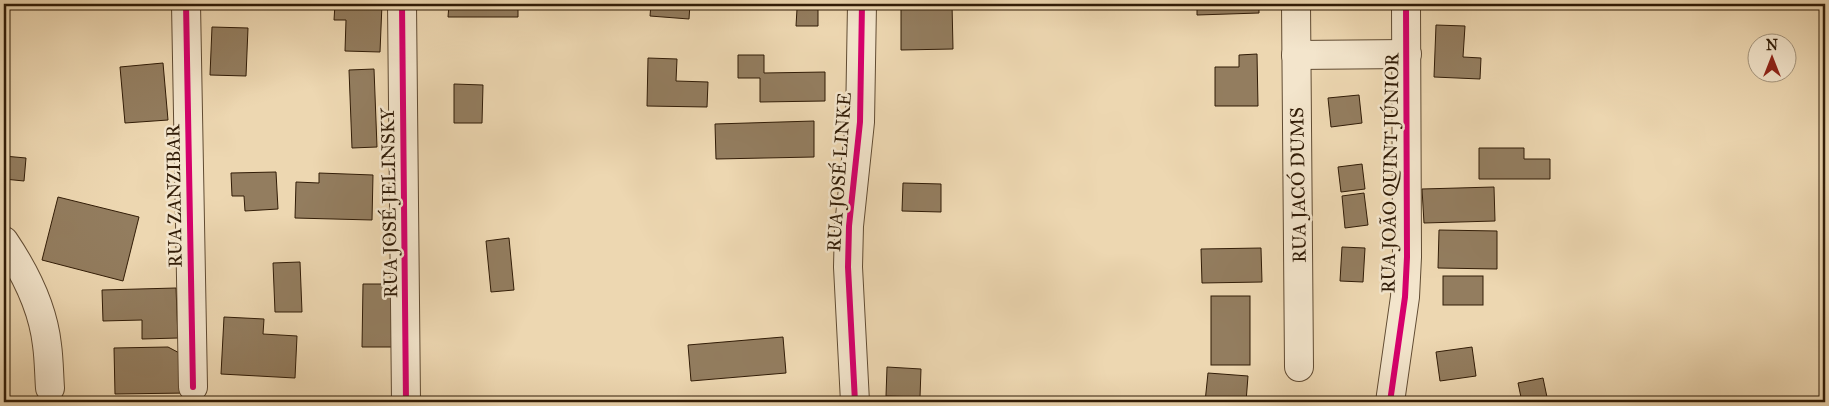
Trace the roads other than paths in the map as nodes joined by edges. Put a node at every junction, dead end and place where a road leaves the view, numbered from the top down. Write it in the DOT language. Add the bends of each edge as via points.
graph roads {
  1 [pos="186,4"];
  2 [pos="402,4"];
  3 [pos="862,4"];
  4 [pos="1296,4"];
  5 [pos="1406,4"];
  6 [pos="1407,54"];
  7 [pos="1296,55"];
  8 [pos="4,242"];
  9 [pos="1300,367"];
  10 [pos="193,387"];
  11 [pos="50,388"];
  12 [pos="406,402"];
  13 [pos="855,402"];
  14 [pos="1390,402"];
  1 -- 10 [label="street, RUA ZANZIBAR"];
  2 -- 12 [label="street, RUA JOSÉ JELINSKY"];
  3 -- 13 [label="street, RUA JOSÉ LINKE" via="860,122 848,267"];
  4 -- 7 [label="street, RUA JACÓ DUMS"];
  5 -- 6 [label="street, RUA JOÃO QUINT JÚNIOR"];
  6 -- 7 [label="street"];
  6 -- 14 [label="street, RUA JOÃO QUINT JÚNIOR" via="1407,257"];
  7 -- 9 [label="street, RUA JACÓ DUMS"];
  8 -- 11 [label="street" via="37,303 47,345"];
}
